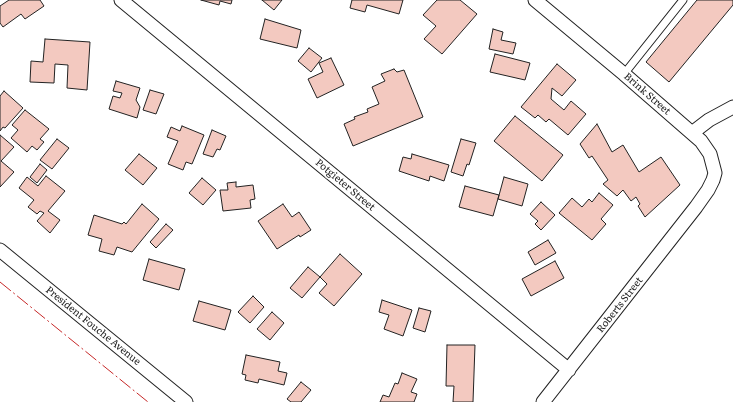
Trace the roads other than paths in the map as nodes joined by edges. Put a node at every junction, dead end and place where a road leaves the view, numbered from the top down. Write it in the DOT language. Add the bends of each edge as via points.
graph roads {
  1 [pos="121,0"];
  2 [pos="535,0"];
  3 [pos="682,0"];
  4 [pos="624,74"];
  5 [pos="733,107"];
  6 [pos="692,133"];
  7 [pos="696,207"];
  8 [pos="0,250"];
  9 [pos="569,370"];
  10 [pos="186,402"];
  11 [pos="543,402"];
  1 -- 9 [label="street, Potgieter Street"];
  2 -- 4 [label="street, Brink Street"];
  3 -- 4 [label="lane"];
  4 -- 6 [label="street, Brink Street"];
  5 -- 6 [label="street"];
  6 -- 7 [label="street, Brink Street" via="707,149 715,173 708,190"];
  7 -- 9 [label="street, Roberts Street"];
  8 -- 10 [label="street, President Fouche Avenue"];
  9 -- 11 [label="street, Roberts Street"];
}
